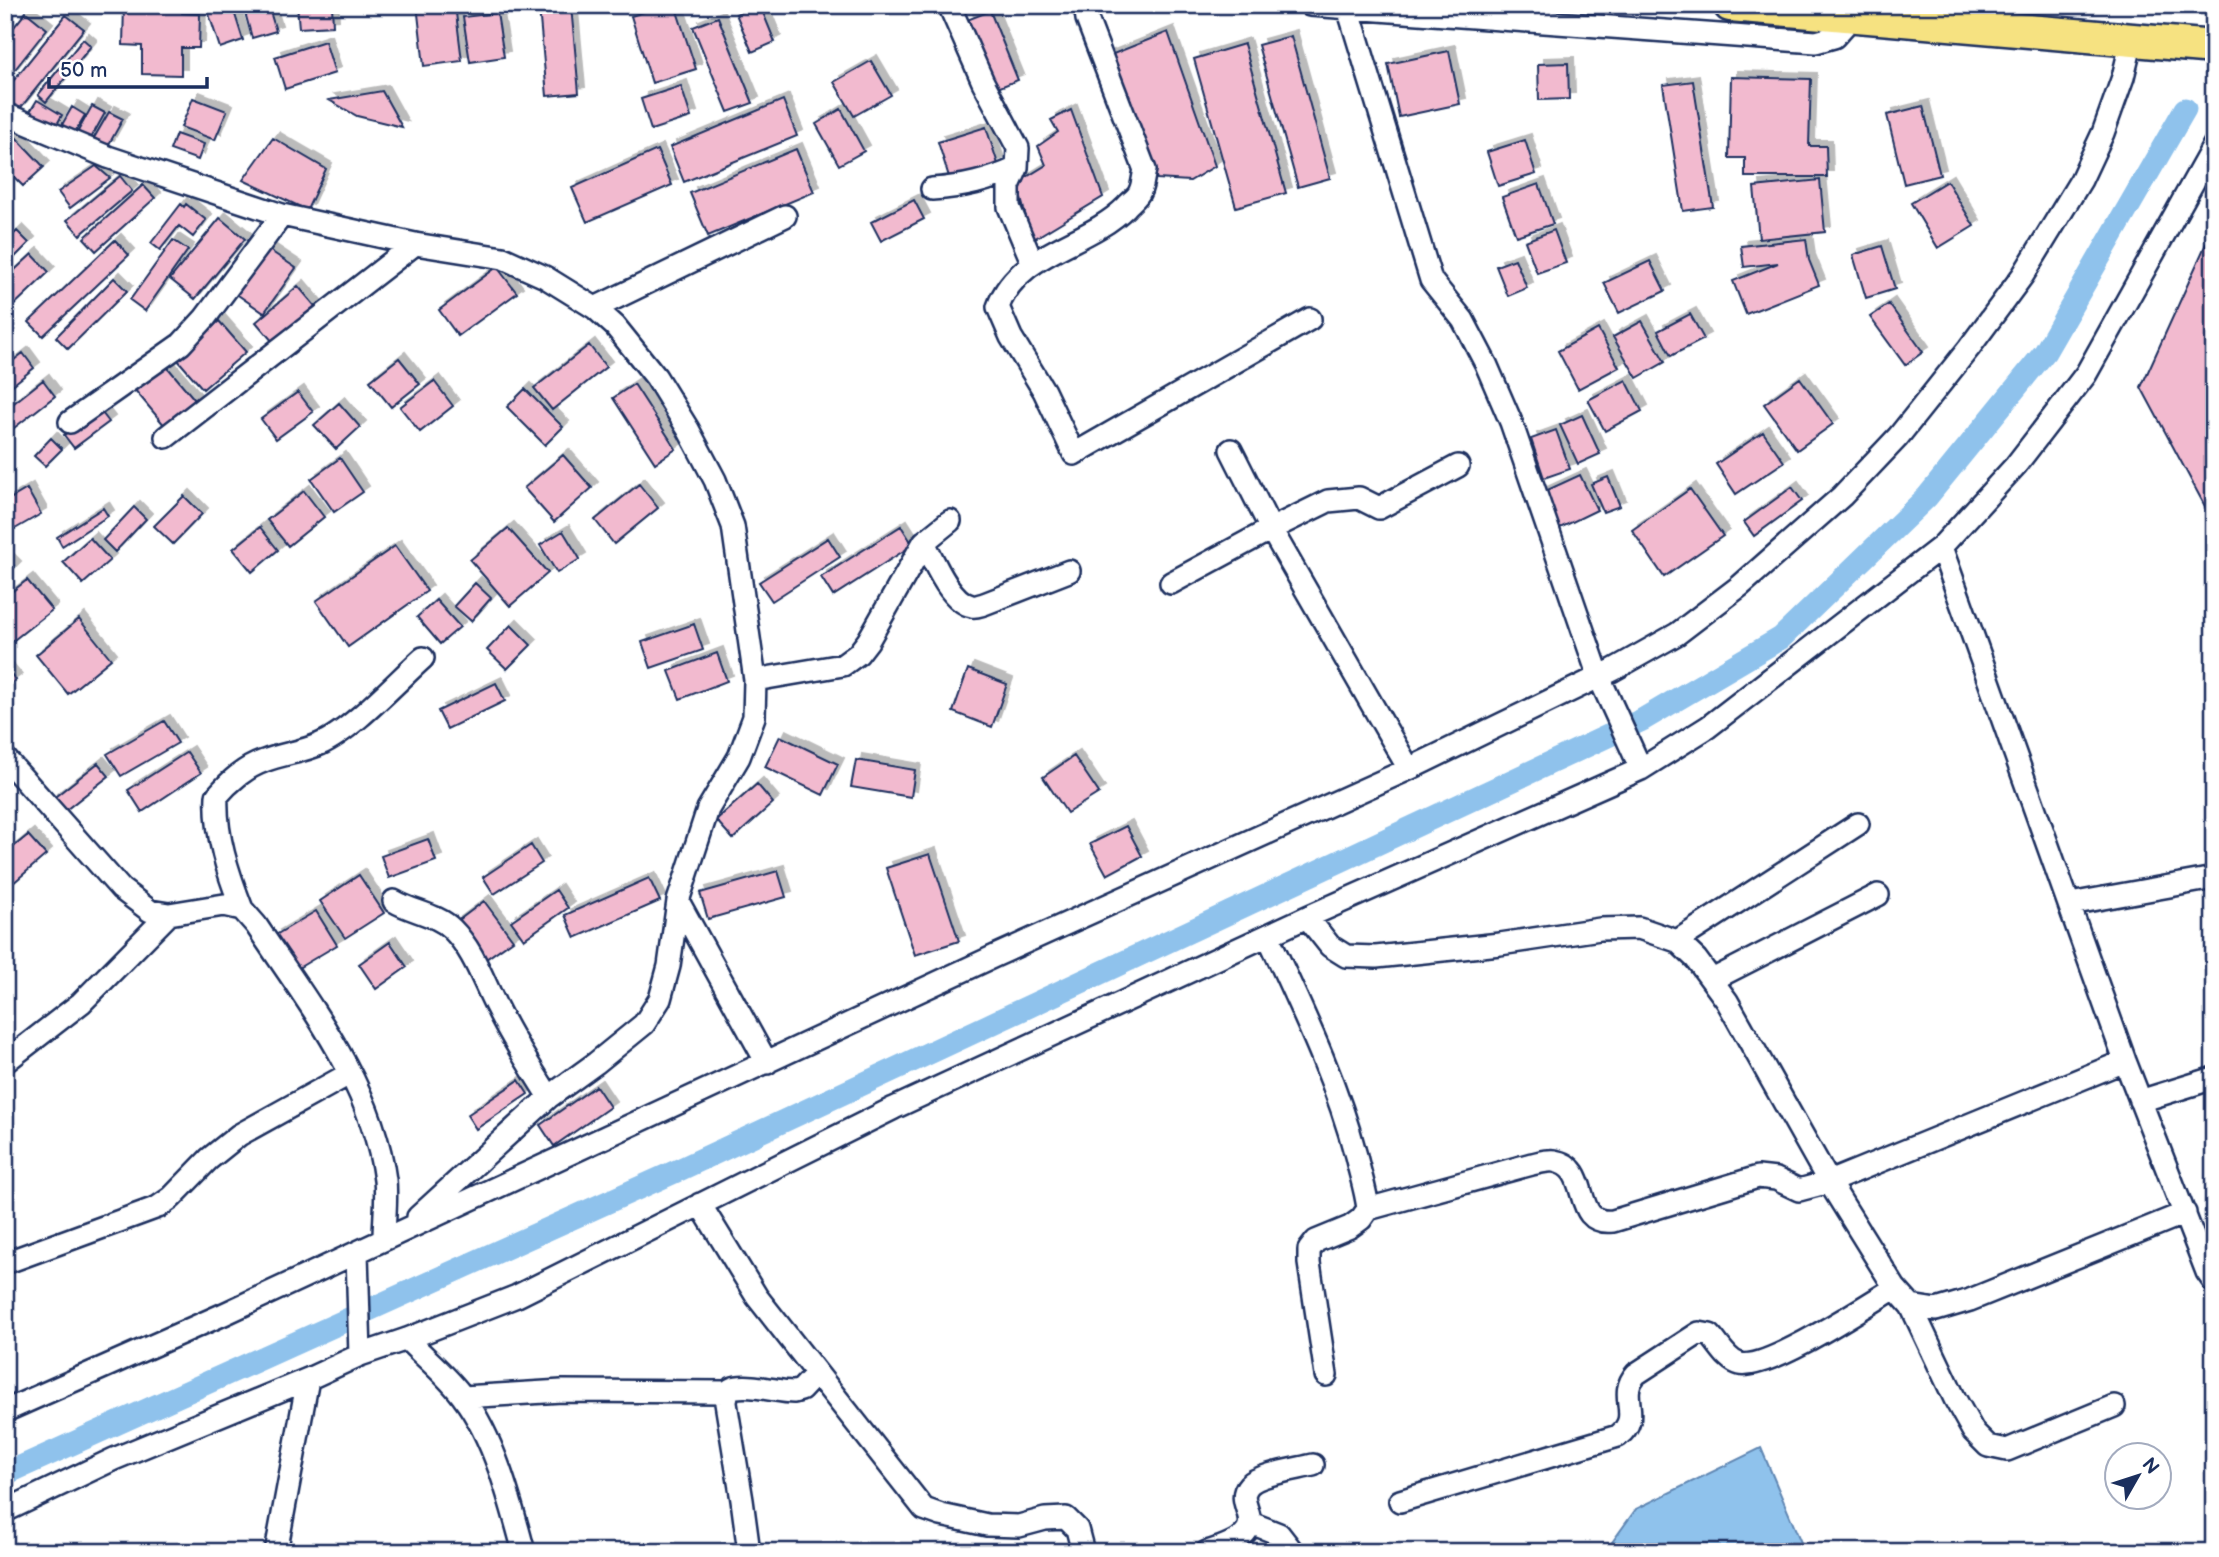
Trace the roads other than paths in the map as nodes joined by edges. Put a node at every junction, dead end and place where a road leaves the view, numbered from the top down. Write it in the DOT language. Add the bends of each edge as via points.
graph roads {
  1 [pos="948,5"];
  2 [pos="1085,5"];
  3 [pos="1310,5"];
  4 [pos="1730,5"];
  5 [pos="1348,8"];
  6 [pos="1853,16"];
  7 [pos="2132,40"];
  8 [pos="2200,46"];
  9 [pos="5,114"];
  10 [pos="2214,145"];
  11 [pos="1017,168"];
  12 [pos="932,189"];
  13 [pos="282,215"];
  14 [pos="785,216"];
  15 [pos="415,244"];
  16 [pos="1033,264"];
  17 [pos="595,308"];
  18 [pos="1310,319"];
  19 [pos="69,422"];
  20 [pos="166,437"];
  21 [pos="1231,450"];
  22 [pos="1458,466"];
  23 [pos="950,521"];
  24 [pos="1271,529"];
  25 [pos="924,542"];
  26 [pos="1941,547"];
  27 [pos="1069,571"];
  28 [pos="1171,583"];
  29 [pos="423,658"];
  30 [pos="755,680"];
  31 [pos="1603,685"];
  32 [pos="5,758"];
  33 [pos="1409,769"];
  34 [pos="1641,769"];
  35 [pos="1858,824"];
  36 [pos="2214,878"];
  37 [pos="1878,895"];
  38 [pos="394,901"];
  39 [pos="678,901"];
  40 [pos="2070,904"];
  41 [pos="242,909"];
  42 [pos="169,914"];
  43 [pos="1307,917"];
  44 [pos="1268,936"];
  45 [pos="1677,941"];
  46 [pos="1712,979"];
  47 [pos="2125,1061"];
  48 [pos="5,1062"];
  49 [pos="768,1063"];
  50 [pos="349,1074"];
  51 [pos="2214,1078"];
  52 [pos="549,1097"];
  53 [pos="2140,1101"];
  54 [pos="1829,1182"];
  55 [pos="700,1204"];
  56 [pos="1368,1209"];
  57 [pos="2185,1213"];
  58 [pos="404,1230"];
  59 [pos="2205,1238"];
  60 [pos="384,1239"];
  61 [pos="357,1253"];
  62 [pos="5,1263"];
  63 [pos="2214,1282"];
  64 [pos="1895,1288"];
  65 [pos="1911,1306"];
  66 [pos="407,1339"];
  67 [pos="359,1348"];
  68 [pos="816,1374"];
  69 [pos="1326,1375"];
  70 [pos="308,1379"];
  71 [pos="727,1392"];
  72 [pos="463,1397"];
  73 [pos="2114,1406"];
  74 [pos="5,1411"];
  75 [pos="1313,1465"];
  76 [pos="1400,1501"];
  77 [pos="5,1511"];
  78 [pos="1251,1523"];
  79 [pos="276,1552"];
  80 [pos="524,1552"];
  81 [pos="749,1552"];
  82 [pos="1083,1552"];
  83 [pos="1207,1552"];
  84 [pos="1293,1552"];
  1 -- 11 [label="street" via="1018,148"];
  2 -- 16 [label="street" via="1144,170 1139,193 1117,216"];
  3 -- 5 [label="street"];
  4 -- 6 [label="highway"];
  5 -- 6 [label="street" via="1816,42 1834,37"];
  5 -- 31 [label="street" via="1432,280 1463,320 1511,422"];
  6 -- 7 [label="highway"];
  7 -- 8 [label="highway"];
  7 -- 31 [label="street" via="2103,133 2081,180 2023,275 1898,437 1842,496 1740,586"];
  9 -- 13 [label="street" via="108,157"];
  10 -- 26 [label="street" via="2086,374 2016,465"];
  11 -- 12 [label="street" via="982,183"];
  11 -- 16 [label="street" via="1009,186 1009,207"];
  13 -- 15 [label="street"];
  13 -- 19 [label="street" via="219,302 181,344"];
  14 -- 17 [label="street"];
  15 -- 17 [label="street" via="503,258 545,276"];
  15 -- 20 [label="street"];
  16 -- 18 [label="street" via="1003,290 998,307 1074,454"];
  17 -- 30 [label="street" via="656,377 715,480 733,526"];
  21 -- 24 [label="street"];
  22 -- 24 [label="street" via="1379,508 1359,498 1328,501"];
  23 -- 25 [label="street"];
  24 -- 28 [label="street"];
  24 -- 33 [label="street"];
  25 -- 27 [label="street" via="945,582 972,606"];
  25 -- 30 [label="street" via="858,654 843,665"];
  26 -- 34 [label="street" via="1708,727"];
  26 -- 40 [label="street"];
  29 -- 41 [label="street" via="344,730 321,744 249,768 217,796 220,836"];
  30 -- 39 [label="street" via="754,717 739,757 708,809"];
  31 -- 33 [label="street"];
  31 -- 34 [label="street"];
  32 -- 42 [label="street" via="121,888 150,911"];
  33 -- 49 [label="street"];
  34 -- 43 [label="street"];
  35 -- 45 [label="street"];
  36 -- 40 [label="street"];
  37 -- 46 [label="street"];
  38 -- 52 [label="street" via="440,920 468,948 496,1007"];
  39 -- 49 [label="street"];
  39 -- 52 [label="street" via="670,966 660,999 644,1024"];
  40 -- 47 [label="street"];
  41 -- 42 [label="street" via="224,905"];
  41 -- 50 [label="street" via="331,1039"];
  42 -- 48 [label="street" via="81,1003"];
  43 -- 44 [label="street"];
  43 -- 45 [label="street" via="1330,946 1346,956 1500,944 1600,929 1639,928"];
  44 -- 55 [label="street" via="894,1108"];
  44 -- 56 [label="street" via="1346,1118"];
  45 -- 46 [label="street"];
  46 -- 54 [label="street"];
  47 -- 53 [label="street"];
  47 -- 54 [label="street"];
  49 -- 58 [label="street"];
  50 -- 60 [label="street" via="376,1140 385,1182"];
  50 -- 62 [label="street" via="239,1135 158,1207"];
  51 -- 53 [label="street"];
  52 -- 58 [label="street"];
  53 -- 57 [label="street"];
  54 -- 56 [label="street" via="1799,1190 1776,1178 1759,1177 1602,1222 1587,1210 1578,1180 1568,1166 1553,1160"];
  54 -- 64 [label="street"];
  55 -- 66 [label="street" via="517,1296"];
  55 -- 68 [label="street" via="757,1297"];
  56 -- 69 [label="street" via="1350,1227 1316,1241 1309,1251"];
  57 -- 59 [label="street"];
  57 -- 65 [label="street" via="1970,1300 1936,1310"];
  58 -- 60 [label="street"];
  59 -- 63 [label="street" via="2207,1272"];
  60 -- 61 [label="street"];
  61 -- 67 [label="street"];
  61 -- 74 [label="street"];
  64 -- 65 [label="street"];
  64 -- 76 [label="street" via="1800,1344 1750,1364 1739,1364 1710,1335 1699,1333 1630,1381 1631,1420 1618,1436"];
  65 -- 73 [label="street" via="1955,1399 1973,1431 1988,1446 2007,1450"];
  66 -- 67 [label="street"];
  66 -- 72 [label="street"];
  67 -- 70 [label="street"];
  68 -- 71 [label="street" via="794,1392 743,1386"];
  68 -- 82 [label="street" via="925,1509 987,1525 1020,1526 1066,1518 1077,1529"];
  70 -- 77 [label="street" via="114,1459"];
  70 -- 79 [label="street"];
  71 -- 72 [label="street" via="562,1391"];
  71 -- 81 [label="street"];
  72 -- 80 [label="street" via="482,1429 512,1505"];
  75 -- 78 [label="street" via="1257,1479 1248,1486 1244,1497"];
  78 -- 83 [label="street" via="1236,1542"];
  78 -- 84 [label="street" via="1279,1534"];
}
